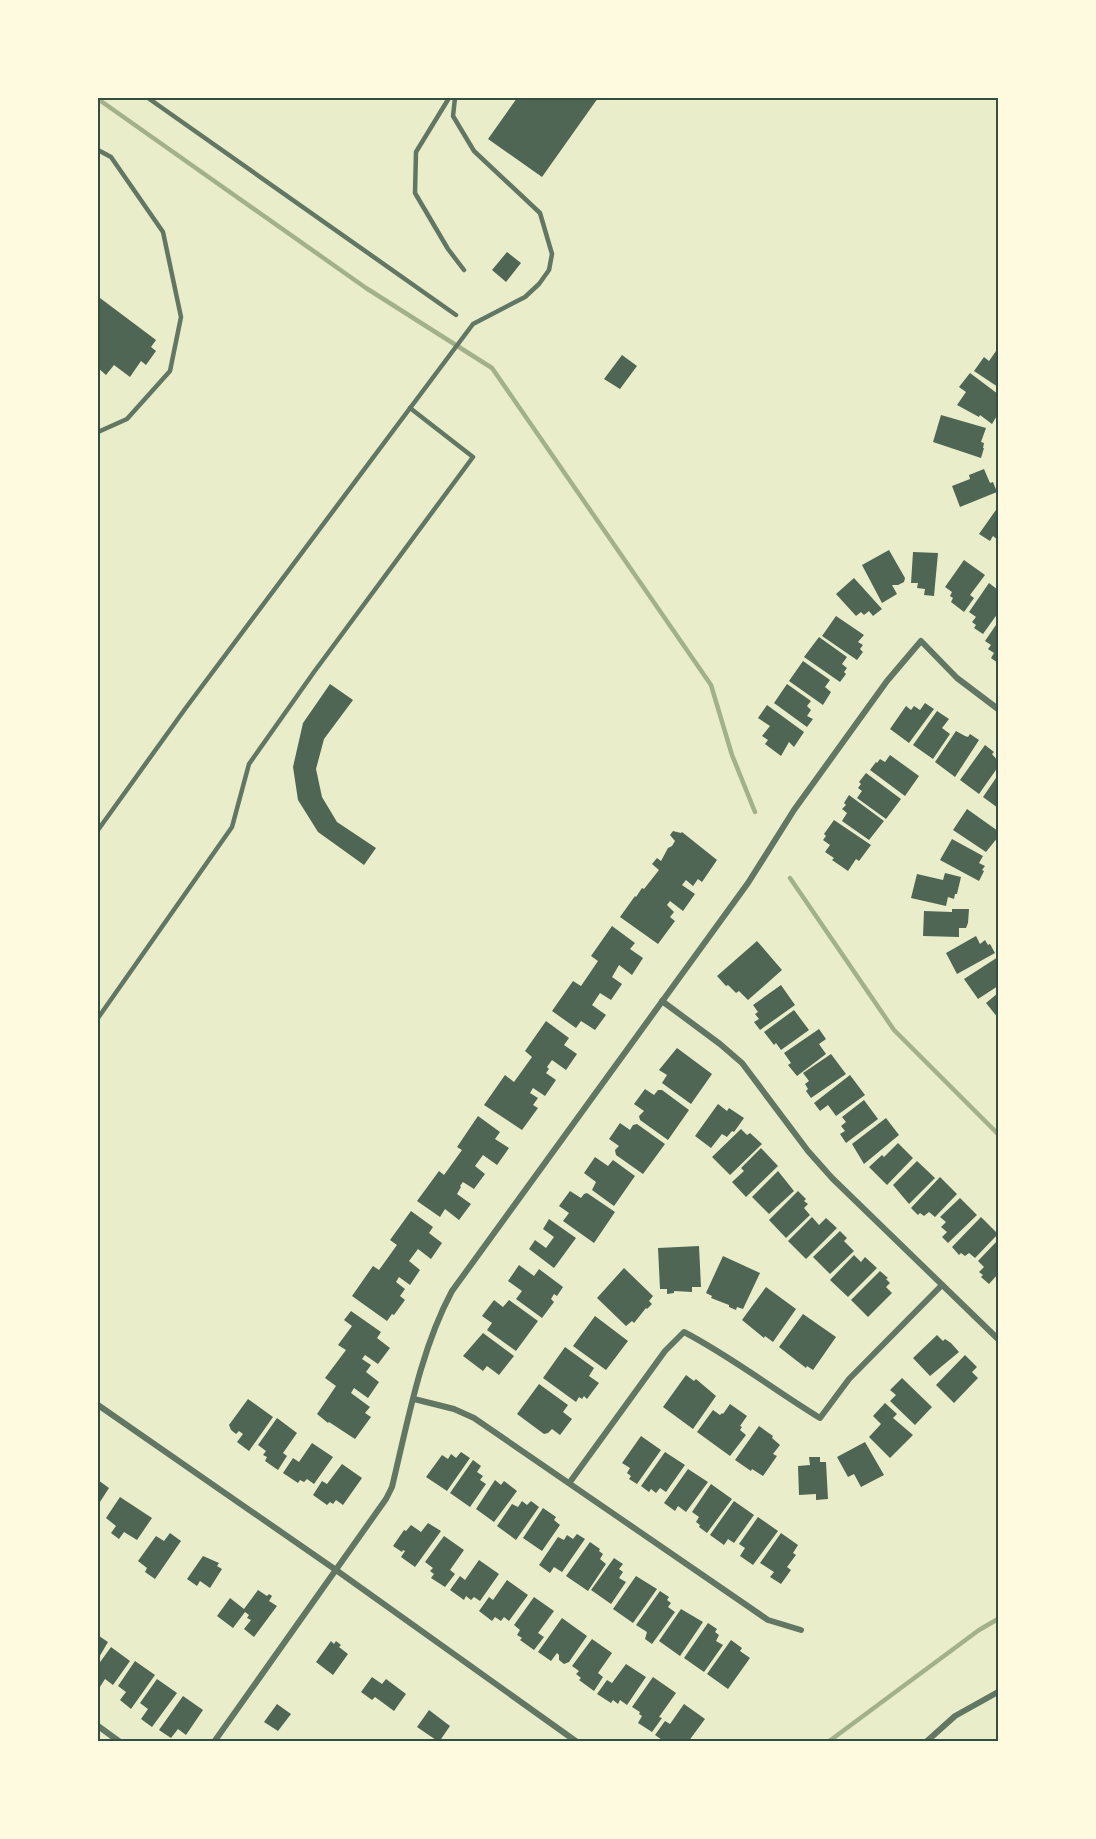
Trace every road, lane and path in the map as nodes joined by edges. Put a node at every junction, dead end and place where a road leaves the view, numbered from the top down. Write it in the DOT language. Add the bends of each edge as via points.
graph roads {
  1 [pos="148,98"];
  2 [pos="449,98"];
  3 [pos="455,98"];
  4 [pos="98,150"];
  5 [pos="464,270"];
  6 [pos="456,315"];
  7 [pos="410,408"];
  8 [pos="98,432"];
  9 [pos="999,709"];
  10 [pos="98,830"];
  11 [pos="662,1001"];
  12 [pos="98,1018"];
  13 [pos="942,1285"];
  14 [pos="999,1339"];
  15 [pos="414,1399"];
  16 [pos="98,1405"];
  17 [pos="570,1482"];
  18 [pos="336,1570"];
  19 [pos="801,1630"];
  20 [pos="999,1692"];
  21 [pos="98,1726"];
  22 [pos="120,1742"];
  23 [pos="214,1742"];
  24 [pos="577,1742"];
  25 [pos="926,1742"];
  1 -- 6 [label="lane"];
  2 -- 5 [label="lane" via="416,152 416,193"];
  3 -- 7 [label="lane" via="453,116 474,151 540,213 552,254 549,270 539,284 525,297 473,324"];
  4 -- 8 [label="lane" via="111,157 163,232 181,317 170,371 127,419"];
  7 -- 10 [label="lane"];
  7 -- 12 [label="lane" via="473,457 249,764 232,827"];
  9 -- 11 [label="street" via="957,678 921,641 887,681 794,810 748,883"];
  11 -- 13 [label="street" via="742,1063 832,1178"];
  11 -- 15 [label="street" via="452,1291 429,1343"];
  13 -- 14 [label="street"];
  13 -- 17 [label="street" via="849,1379 820,1418 684,1332 665,1351"];
  15 -- 17 [label="street" via="474,1418"];
  15 -- 18 [label="street" via="392,1486"];
  16 -- 18 [label="street"];
  17 -- 19 [label="street" via="768,1620"];
  18 -- 23 [label="street"];
  18 -- 24 [label="street"];
  20 -- 25 [label="street" via="955,1716"];
  21 -- 22 [label="street"];
}
